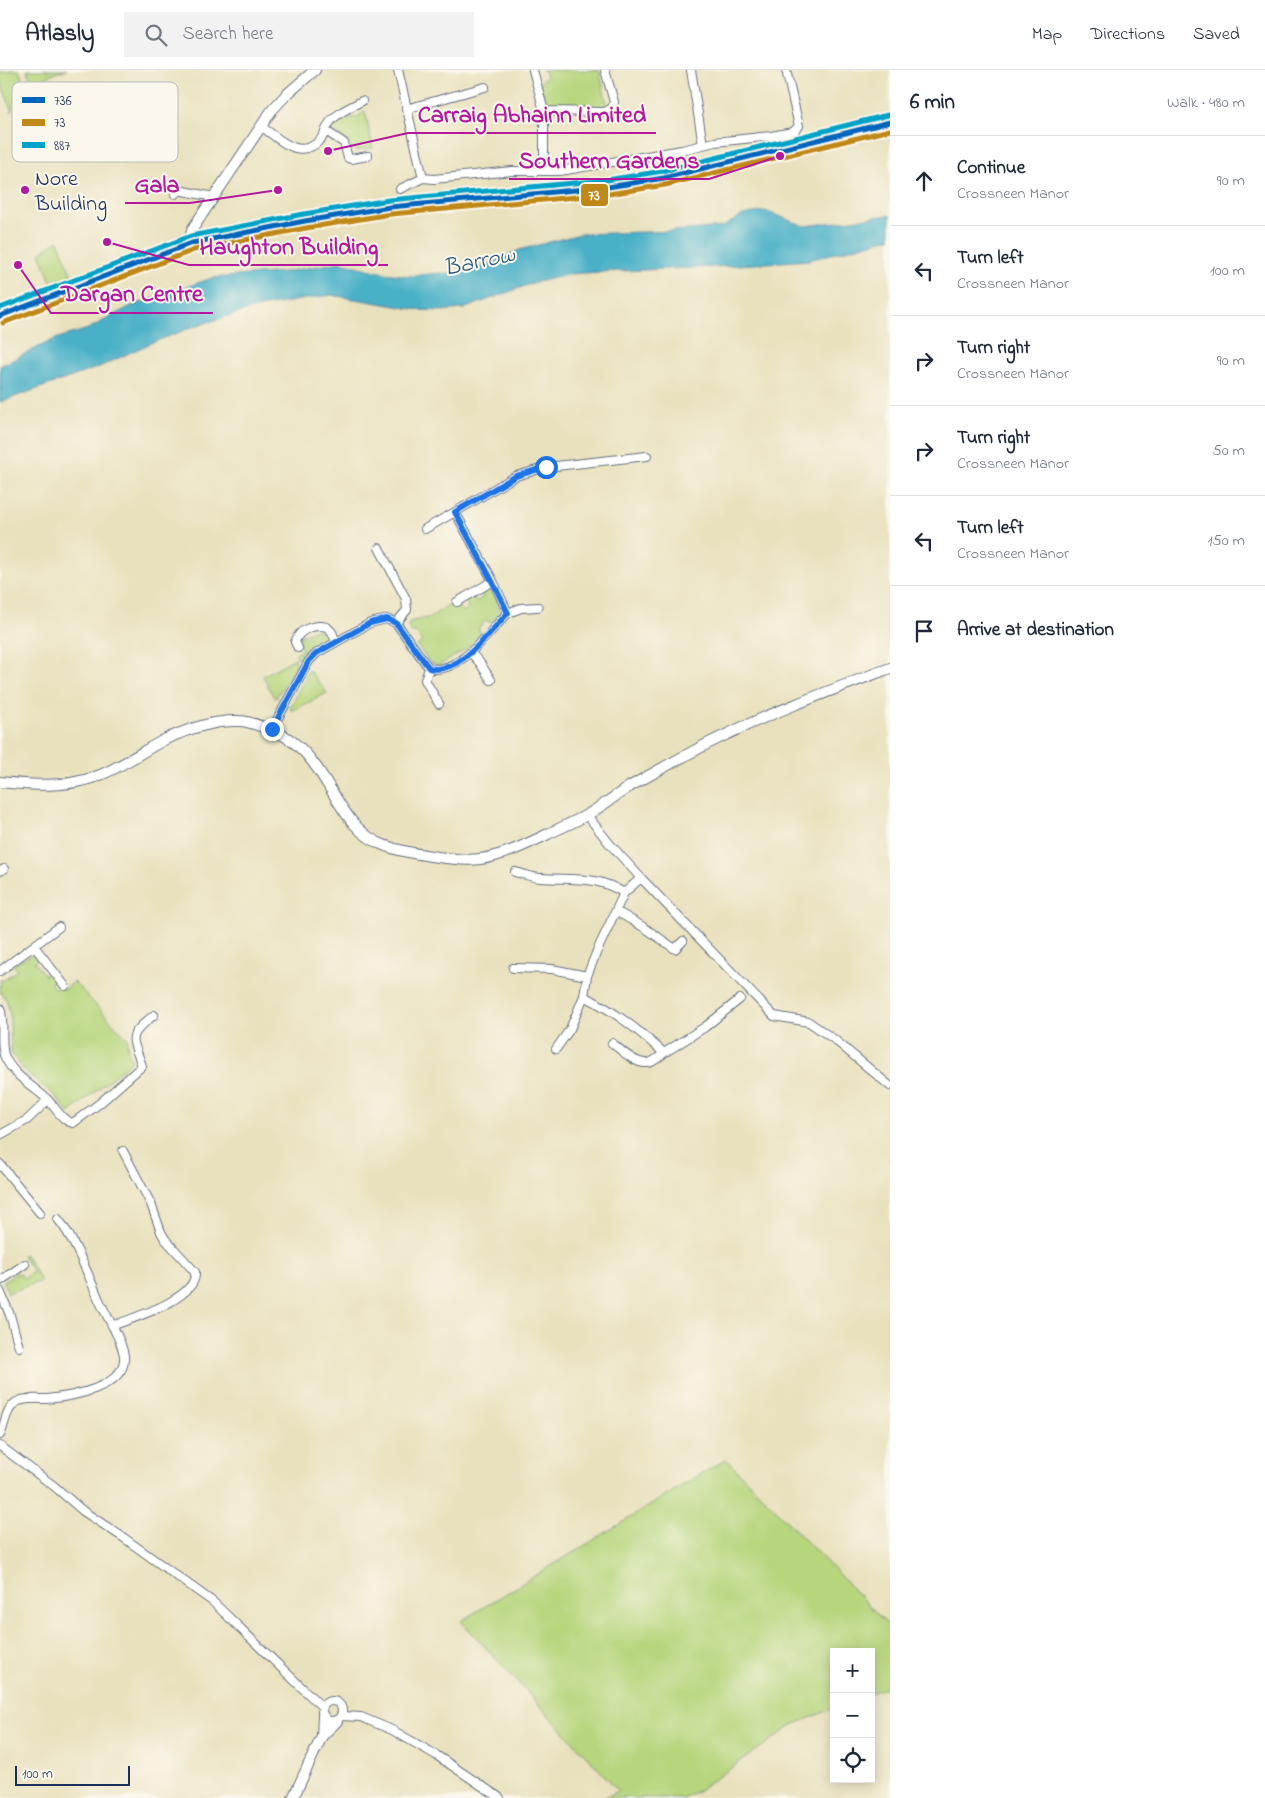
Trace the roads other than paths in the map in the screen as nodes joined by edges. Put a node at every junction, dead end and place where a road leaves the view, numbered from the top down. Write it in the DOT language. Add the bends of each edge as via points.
graph roads {
  1 [pos="315,70"];
  2 [pos="398,70"];
  3 [pos="533,70"];
  4 [pos="606,70"];
  5 [pos="691,70"];
  6 [pos="786,70"];
  7 [pos="485,87"];
  8 [pos="362,101"];
  9 [pos="406,109"];
  10 [pos="544,111"];
  11 [pos="890,122"];
  12 [pos="261,126"];
  13 [pos="326,131"];
  14 [pos="703,145"];
  15 [pos="368,156"];
  16 [pos="544,170"];
  17 [pos="423,178"];
  18 [pos="400,189"];
  19 [pos="175,194"];
  20 [pos="214,197"];
  21 [pos="192,243"];
  22 [pos="0,316"];
  23 [pos="647,456"];
  24 [pos="455,512"];
  25 [pos="425,529"];
  26 [pos="379,548"];
  27 [pos="492,581"];
  28 [pos="458,602"];
  29 [pos="538,607"];
  30 [pos="508,613"];
  31 [pos="396,623"];
  32 [pos="336,642"];
  33 [pos="298,648"];
  34 [pos="471,653"];
  35 [pos="429,668"];
  36 [pos="890,668"];
  37 [pos="491,680"];
  38 [pos="439,704"];
  39 [pos="272,729"];
  40 [pos="0,782"];
  41 [pos="587,814"];
  42 [pos="515,872"];
  43 [pos="641,878"];
  44 [pos="624,893"];
  45 [pos="616,911"];
  46 [pos="59,927"];
  47 [pos="683,941"];
  48 [pos="34,946"];
  49 [pos="513,968"];
  50 [pos="0,971"];
  51 [pos="587,976"];
  52 [pos="65,986"];
  53 [pos="584,996"];
  54 [pos="740,999"];
  55 [pos="0,1008"];
  56 [pos="154,1015"];
  57 [pos="612,1043"];
  58 [pos="2,1049"];
  59 [pos="556,1049"];
  60 [pos="664,1053"];
  61 [pos="890,1086"];
  62 [pos="48,1100"];
  63 [pos="0,1135"];
  64 [pos="123,1151"];
  65 [pos="0,1164"];
  66 [pos="40,1213"];
  67 [pos="58,1219"];
  68 [pos="25,1264"];
  69 [pos="0,1281"];
  70 [pos="0,1291"];
  71 [pos="112,1326"];
  72 [pos="19,1347"];
  73 [pos="2,1420"];
  74 [pos="0,1435"];
  75 [pos="0,1446"];
  76 [pos="323,1712"];
  77 [pos="339,1718"];
  78 [pos="322,1736"];
  79 [pos="293,1798"];
  80 [pos="500,1798"];
  1 -- 12 [label="street" via="286,95"];
  2 -- 9 [label="street"];
  3 -- 10 [label="street"];
  4 -- 10 [label="street" via="614,102 612,108 605,112"];
  5 -- 14 [label="street"];
  6 -- 14 [label="street" via="799,126 793,132"];
  7 -- 9 [label="street"];
  8 -- 13 [label="street" via="337,115 328,123"];
  9 -- 17 [label="street"];
  10 -- 16 [label="street"];
  11 -- 21 [label="main road" via="664,178 608,187 390,207"];
  12 -- 13 [label="street" via="293,148 312,146"];
  12 -- 20 [label="street"];
  13 -- 15 [label="street" via="344,143 348,158"];
  14 -- 16 [label="street" via="560,171"];
  16 -- 17 [label="street"];
  17 -- 18 [label="street"];
  19 -- 20 [label="street" via="183,191"];
  20 -- 21 [label="street" via="193,228"];
  21 -- 22 [label="main road"];
  23 -- 24 [label="street" via="539,469 516,476"];
  24 -- 25 [label="street"];
  24 -- 27 [label="street"];
  26 -- 31 [label="street" via="406,599 407,610"];
  27 -- 28 [label="street"];
  27 -- 30 [label="street"];
  29 -- 30 [label="street" via="514,609"];
  30 -- 34 [label="street"];
  31 -- 32 [label="street" via="387,619 370,623"];
  31 -- 35 [label="street"];
  32 -- 33 [label="street" via="327,627 314,626 298,634 295,642"];
  32 -- 39 [label="street" via="309,661"];
  34 -- 35 [label="street" via="442,669"];
  34 -- 37 [label="street"];
  35 -- 38 [label="street" via="425,680"];
  36 -- 41 [label="street" via="797,703 709,743"];
  39 -- 40 [label="street" via="242,721 207,724 166,739 129,762 83,780 58,785"];
  39 -- 41 [label="street" via="309,756 362,834 387,847 480,859 515,850"];
  41 -- 43 [label="street"];
  42 -- 44 [label="street" via="539,878 601,881"];
  43 -- 44 [label="street"];
  43 -- 61 [label="street" via="774,1016 809,1022"];
  44 -- 45 [label="street"];
  45 -- 47 [label="street" via="675,949"];
  45 -- 51 [label="street"];
  46 -- 48 [label="street"];
  48 -- 50 [label="street"];
  48 -- 52 [label="street"];
  49 -- 51 [label="street" via="552,969"];
  51 -- 53 [label="street"];
  53 -- 59 [label="street" via="570,1029"];
  53 -- 60 [label="street" via="630,1023"];
  54 -- 60 [label="street" via="705,1027"];
  55 -- 58 [label="street" via="3,1018"];
  56 -- 62 [label="street" via="139,1027 132,1039 142,1066 80,1120 68,1122"];
  57 -- 60 [label="street" via="644,1063"];
  58 -- 62 [label="street" via="19,1076"];
  62 -- 63 [label="street" via="27,1120"];
  64 -- 71 [label="street" via="151,1204 165,1240 195,1272 195,1276 185,1292 173,1301"];
  65 -- 66 [label="street"];
  67 -- 71 [label="street"];
  68 -- 69 [label="street"];
  70 -- 72 [label="street"];
  71 -- 73 [label="street" via="124,1357 120,1372 113,1379 85,1392 18,1401"];
  73 -- 74 [label="street"];
  75 -- 76 [label="street" via="83,1511 213,1602"];
  76 -- 77 [label="street" via="328,1721"];
  76 -- 77 [label="street" via="327,1702 336,1702 341,1706"];
  76 -- 78 [label="street"];
  77 -- 78 [label="street"];
  77 -- 80 [label="street" via="361,1717 392,1730"];
  78 -- 79 [label="street"];
}
